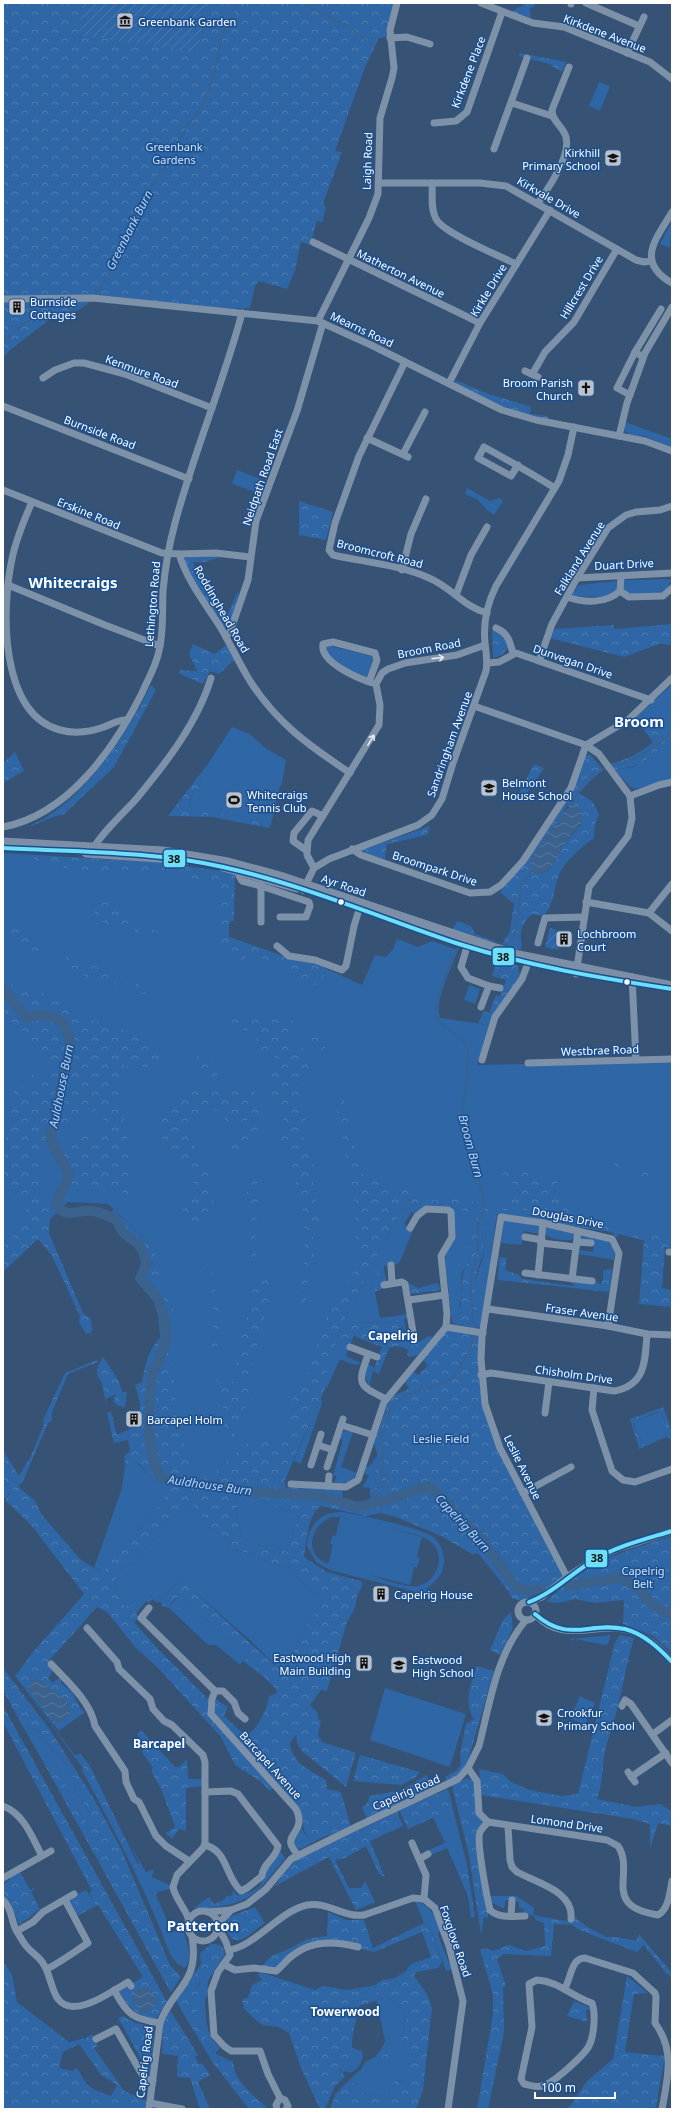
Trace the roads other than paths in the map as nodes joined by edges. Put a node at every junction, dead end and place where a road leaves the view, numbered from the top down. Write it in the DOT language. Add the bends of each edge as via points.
graph roads {
  1 [pos="397,3"];
  2 [pos="481,3"];
  3 [pos="586,3"];
  4 [pos="502,12"];
  5 [pos="644,17"];
  6 [pos="639,26"];
  7 [pos="390,38"];
  8 [pos="427,41"];
  9 [pos="627,53"];
  10 [pos="527,58"];
  11 [pos="569,67"];
  12 [pos="672,79"];
  13 [pos="512,103"];
  14 [pos="552,116"];
  15 [pos="438,125"];
  16 [pos="494,149"];
  17 [pos="379,183"];
  18 [pos="432,183"];
  19 [pos="538,203"];
  20 [pos="550,210"];
  21 [pos="672,212"];
  22 [pos="313,242"];
  23 [pos="617,249"];
  24 [pos="348,259"];
  25 [pos="651,261"];
  26 [pos="516,264"];
  27 [pos="672,283"];
  28 [pos="3,299"];
  29 [pos="672,307"];
  30 [pos="661,309"];
  31 [pos="242,313"];
  32 [pos="320,322"];
  33 [pos="480,323"];
  34 [pos="635,352"];
  35 [pos="644,357"];
  36 [pos="405,362"];
  37 [pos="532,373"];
  38 [pos="43,378"];
  39 [pos="449,383"];
  40 [pos="630,395"];
  41 [pos="3,406"];
  42 [pos="212,408"];
  43 [pos="425,412"];
  44 [pos="574,427"];
  45 [pos="619,436"];
  46 [pos="367,438"];
  47 [pos="672,451"];
  48 [pos="518,465"];
  49 [pos="189,479"];
  50 [pos="555,488"];
  51 [pos="3,490"];
  52 [pos="426,499"];
  53 [pos="32,502"];
  54 [pos="672,506"];
  55 [pos="487,527"];
  56 [pos="168,553"];
  57 [pos="179,554"];
  58 [pos="250,557"];
  59 [pos="402,570"];
  60 [pos="672,572"];
  61 [pos="621,576"];
  62 [pos="577,578"];
  63 [pos="8,585"];
  64 [pos="672,588"];
  65 [pos="620,591"];
  66 [pos="456,595"];
  67 [pos="567,597"];
  68 [pos="486,613"];
  69 [pos="496,628"];
  70 [pos="226,637"];
  71 [pos="485,645"];
  72 [pos="160,646"];
  73 [pos="513,654"];
  74 [pos="539,661"];
  75 [pos="488,663"];
  76 [pos="212,678"];
  77 [pos="672,678"];
  78 [pos="372,683"];
  79 [pos="651,700"];
  80 [pos="474,706"];
  81 [pos="127,720"];
  82 [pos="586,745"];
  83 [pos="350,772"];
  84 [pos="672,782"];
  85 [pos="630,796"];
  86 [pos="323,816"];
  87 [pos="3,827"];
  88 [pos="3,842"];
  89 [pos="3,848"];
  90 [pos="57,848"];
  91 [pos="352,848"];
  92 [pos="93,850"];
  93 [pos="306,850"];
  94 [pos="240,868"];
  95 [pos="314,868"];
  96 [pos="672,884"];
  97 [pos="261,886"];
  98 [pos="304,887"];
  99 [pos="586,902"];
  100 [pos="359,906"];
  101 [pos="649,913"];
  102 [pos="280,917"];
  103 [pos="584,917"];
  104 [pos="261,922"];
  105 [pos="672,931"];
  106 [pos="468,943"];
  107 [pos="538,943"];
  108 [pos="277,946"];
  109 [pos="529,960"];
  110 [pos="577,971"];
  111 [pos="632,980"];
  112 [pos="489,986"];
  113 [pos="672,986"];
  114 [pos="500,988"];
  115 [pos="672,990"];
  116 [pos="481,1007"];
  117 [pos="672,1059"];
  118 [pos="482,1060"];
  119 [pos="636,1060"];
  120 [pos="528,1063"];
  121 [pos="501,1217"];
  122 [pos="543,1223"];
  123 [pos="410,1228"];
  124 [pos="578,1232"];
  125 [pos="525,1237"];
  126 [pos="542,1241"];
  127 [pos="591,1243"];
  128 [pos="577,1244"];
  129 [pos="391,1265"];
  130 [pos="525,1273"];
  131 [pos="538,1274"];
  132 [pos="572,1279"];
  133 [pos="592,1281"];
  134 [pos="392,1284"];
  135 [pos="384,1285"];
  136 [pos="445,1295"];
  137 [pos="409,1300"];
  138 [pos="488,1309"];
  139 [pos="608,1326"];
  140 [pos="446,1328"];
  141 [pos="413,1332"];
  142 [pos="480,1333"];
  143 [pos="648,1334"];
  144 [pos="672,1335"];
  145 [pos="350,1347"];
  146 [pos="368,1355"];
  147 [pos="376,1357"];
  148 [pos="481,1375"];
  149 [pos="549,1382"];
  150 [pos="594,1388"];
  151 [pos="386,1399"];
  152 [pos="545,1413"];
  153 [pos="322,1434"];
  154 [pos="373,1435"];
  155 [pos="318,1445"];
  156 [pos="333,1450"];
  157 [pos="311,1465"];
  158 [pos="327,1467"];
  159 [pos="571,1467"];
  160 [pos="672,1469"];
  161 [pos="329,1476"];
  162 [pos="291,1484"];
  163 [pos="328,1486"];
  164 [pos="523,1493"];
  165 [pos="672,1531"];
  166 [pos="567,1577"];
  167 [pos="542,1597"];
  168 [pos="529,1602"];
  169 [pos="149,1608"];
  170 [pos="535,1611"];
  171 [pos="518,1615"];
  172 [pos="526,1620"];
  173 [pos="87,1628"];
  174 [pos="515,1633"];
  175 [pos="94,1636"];
  176 [pos="88,1641"];
  177 [pos="672,1662"];
  178 [pos="51,1664"];
  179 [pos="59,1672"];
  180 [pos="53,1678"];
  181 [pos="215,1691"];
  182 [pos="622,1706"];
  183 [pos="245,1719"];
  184 [pos="672,1720"];
  185 [pos="653,1734"];
  186 [pos="666,1753"];
  187 [pos="672,1763"];
  188 [pos="468,1768"];
  189 [pos="632,1777"];
  190 [pos="205,1792"];
  191 [pos="3,1806"];
  192 [pos="488,1822"];
  193 [pos="508,1826"];
  194 [pos="412,1843"];
  195 [pos="205,1845"];
  196 [pos="51,1850"];
  197 [pos="428,1854"];
  198 [pos="42,1856"];
  199 [pos="298,1856"];
  200 [pos="420,1859"];
  201 [pos="190,1861"];
  202 [pos="3,1878"];
  203 [pos="672,1880"];
  204 [pos="74,1894"];
  205 [pos="424,1898"];
  206 [pos="3,1900"];
  207 [pos="65,1900"];
  208 [pos="512,1900"];
  209 [pos="579,1904"];
  210 [pos="571,1907"];
  211 [pos="186,1909"];
  212 [pos="230,1910"];
  213 [pos="208,1912"];
  214 [pos="197,1913"];
  215 [pos="511,1916"];
  216 [pos="525,1916"];
  217 [pos="571,1920"];
  218 [pos="189,1921"];
  219 [pos="218,1926"];
  220 [pos="17,1931"];
  221 [pos="192,1936"];
  222 [pos="208,1941"];
  223 [pos="358,1947"];
  224 [pos="229,1949"];
  225 [pos="195,1956"];
  226 [pos="225,1965"];
  227 [pos="47,1969"];
  228 [pos="131,1986"];
  229 [pos="565,1988"];
  230 [pos="114,1990"];
  231 [pos="160,2023"];
  232 [pos="96,2040"];
  233 [pos="671,2070"];
  234 [pos="153,2081"];
  235 [pos="280,2098"];
  236 [pos="150,2106"];
  237 [pos="288,2108"];
  238 [pos="182,2109"];
  239 [pos="277,2109"];
  240 [pos="448,2109"];
  241 [pos="662,2109"];
  1 -- 7 [label="street, Laigh Road" via="390,24"];
  2 -- 4 [label="street, Kirkdene Avenue"];
  3 -- 6 [label="street"];
  4 -- 9 [label="street, Kirkdene Avenue" via="533,23 564,27"];
  4 -- 15 [label="street, Kirkdene Place" via="467,112 456,121"];
  5 -- 6 [label="street"];
  6 -- 9 [label="street"];
  7 -- 8 [label="street"];
  7 -- 17 [label="street, Laigh Road" via="394,68 380,118"];
  9 -- 12 [label="street, Kirkdene Avenue" via="657,66"];
  10 -- 13 [label="street"];
  11 -- 14 [label="street" via="553,105"];
  13 -- 14 [label="street"];
  13 -- 16 [label="street"];
  14 -- 19 [label="street" via="566,137 565,150 557,173"];
  17 -- 18 [label="street, Kirkvale Drive"];
  17 -- 24 [label="street, Laigh Road" via="374,206"];
  18 -- 19 [label="street, Kirkvale Drive" via="499,184"];
  18 -- 26 [label="street" via="432,208 439,224 450,232"];
  19 -- 20 [label="street, Kirkvale Drive"];
  20 -- 23 [label="street, Kirkvale Drive"];
  20 -- 26 [label="street, Kirkle Drive"];
  21 -- 25 [label="street" via="654,244"];
  22 -- 24 [label="street, Matherton Avenue"];
  23 -- 25 [label="street, Kirkvale Drive" via="640,261"];
  23 -- 37 [label="street, Hillcrest Drive" via="574,322 545,352"];
  24 -- 32 [label="street, Laigh Road"];
  24 -- 33 [label="street, Matherton Avenue"];
  25 -- 27 [label="street" via="657,273"];
  26 -- 33 [label="street, Kirkle Drive"];
  28 -- 31 [label="street, Mearns Road" via="88,297"];
  29 -- 35 [label="street"];
  30 -- 34 [label="street"];
  31 -- 32 [label="street, Mearns Road"];
  31 -- 42 [label="street"];
  32 -- 36 [label="street, Mearns Road"];
  32 -- 58 [label="street, Neidpath Road East" via="297,411 256,521"];
  33 -- 39 [label="street, Kirkle Drive"];
  34 -- 35 [label="street"];
  34 -- 40 [label="street" via="617,388"];
  35 -- 40 [label="street"];
  36 -- 39 [label="street, Mearns Road"];
  36 -- 46 [label="street, Broomcroft Road"];
  38 -- 42 [label="street, Kenmure Road" via="60,368 74,363 84,363 125,374"];
  39 -- 44 [label="street, Mearns Road" via="502,410 525,418"];
  40 -- 45 [label="street"];
  41 -- 49 [label="street, Burnside Road"];
  42 -- 49 [label="street"];
  43 -- 46 [label="street" via="406,455"];
  44 -- 45 [label="street, Mearns Road"];
  44 -- 50 [label="street" via="566,460"];
  45 -- 47 [label="street, Mearns Road" via="653,443"];
  46 -- 59 [label="street, Broomcroft Road" via="339,510 329,550 333,555"];
  48 -- 48 [label="street" via="484,446 478,458 511,476"];
  48 -- 50 [label="street"];
  49 -- 56 [label="street"];
  50 -- 68 [label="street" via="496,586"];
  51 -- 53 [label="street, Erskine Road"];
  52 -- 59 [label="street" via="411,534"];
  53 -- 56 [label="street, Erskine Road" via="162,553"];
  53 -- 63 [label="street" via="16,545"];
  54 -- 62 [label="street, Falkland Avenue" via="636,512 617,520 608,528"];
  55 -- 66 [label="street" via="480,533"];
  56 -- 57 [label="street"];
  56 -- 72 [label="street, Lethington Road"];
  57 -- 58 [label="street" via="216,552"];
  57 -- 70 [label="street, Roddinghead Road" via="195,588"];
  58 -- 70 [label="street, Neidpath Road East" via="248,580"];
  59 -- 66 [label="street, Broomcroft Road" via="430,578"];
  60 -- 61 [label="street, Duart Drive"];
  61 -- 62 [label="street, Duart Drive"];
  61 -- 65 [label="street"];
  62 -- 67 [label="street, Falkland Avenue"];
  63 -- 72 [label="street"];
  63 -- 81 [label="street" via="5,620 9,667 18,697 27,710 46,725 70,732 95,730 121,719"];
  64 -- 65 [label="street" via="663,596 649,597 629,597"];
  65 -- 67 [label="street" via="609,599 586,601"];
  66 -- 68 [label="street, Broomcroft Road" via="473,609"];
  67 -- 74 [label="street, Falkland Avenue" via="552,624"];
  68 -- 71 [label="street"];
  69 -- 73 [label="street" via="508,637"];
  70 -- 83 [label="street, Roddinghead Road" via="259,693 283,722 297,736"];
  71 -- 75 [label="street, Sandringham Avenue"];
  78 -- 71 [label="street, Broom Road, one-way" via="382,673 395,666 457,655"];
  72 -- 81 [label="street, Lethington Road" via="154,668"];
  73 -- 74 [label="street, Dunvegan Drive"];
  73 -- 75 [label="street" via="503,661"];
  74 -- 79 [label="street, Dunvegan Drive"];
  75 -- 80 [label="street, Sandringham Avenue"];
  76 -- 92 [label="street" via="203,701 181,739 142,792"];
  77 -- 79 [label="street"];
  78 -- 78 [label="street" via="337,666 325,652 323,644 333,642 375,653 377,660"];
  83 -- 78 [label="street, one-way" via="379,725 380,705"];
  79 -- 82 [label="street" via="628,720"];
  80 -- 82 [label="street"];
  80 -- 91 [label="street, Sandringham Avenue" via="442,799 432,815 418,825"];
  81 -- 87 [label="street, Lethington Road" via="101,759 53,806 25,821"];
  82 -- 85 [label="street" via="599,754"];
  82 -- 91 [label="street, Broompark Drive" via="571,788 523,861 501,885 490,892 470,893 361,855"];
  83 -- 86 [label="street"];
  84 -- 85 [label="street"];
  85 -- 99 [label="street" via="632,818 628,836 589,887"];
  86 -- 93 [label="street" via="308,840"];
  86 -- 93 [label="street" via="312,811 294,833 293,841"];
  88 -- 90 [label="main road, Ayr Road"];
  89 -- 90 [label="main road, Ayr Road"];
  90 -- 92 [label="main road, Ayr Road"];
  91 -- 95 [label="street, Sandringham Avenue"];
  92 -- 94 [label="main road, Ayr Road" via="171,855"];
  93 -- 95 [label="street"];
  94 -- 97 [label="street" via="239,876 242,881"];
  94 -- 98 [label="main road, Ayr Road"];
  95 -- 98 [label="street"];
  96 -- 101 [label="street"];
  97 -- 102 [label="street" via="309,902 306,917"];
  97 -- 104 [label="street"];
  98 -- 100 [label="main road, Ayr Road"];
  99 -- 101 [label="street"];
  99 -- 103 [label="street"];
  100 -- 106 [label="main road, Ayr Road"];
  100 -- 108 [label="street" via="346,966 342,970 315,960 289,956"];
  101 -- 105 [label="street"];
  103 -- 107 [label="street" via="545,918"];
  103 -- 110 [label="street"];
  106 -- 109 [label="main road, Ayr Road"];
  106 -- 112 [label="street" via="461,967 464,974"];
  109 -- 110 [label="main road, Ayr Road"];
  109 -- 118 [label="street" via="522,979 495,1017"];
  110 -- 111 [label="main road, Ayr Road"];
  111 -- 113 [label="main road, Ayr Road"];
  111 -- 115 [label="main road, Ayr Road"];
  111 -- 119 [label="street"];
  112 -- 114 [label="street"];
  112 -- 116 [label="street"];
  117 -- 119 [label="street, Westbrae Road"];
  119 -- 120 [label="street, Westbrae Road"];
  121 -- 122 [label="street, Douglas Drive"];
  121 -- 138 [label="street, Leslie Avenue"];
  122 -- 124 [label="street, Douglas Drive"];
  122 -- 126 [label="street"];
  123 -- 136 [label="street" via="417,1216 426,1209 451,1212 452,1237 441,1256"];
  124 -- 128 [label="street"];
  124 -- 139 [label="street, Douglas Drive" via="609,1237 618,1247 616,1283"];
  125 -- 126 [label="street"];
  126 -- 128 [label="street"];
  126 -- 131 [label="street"];
  127 -- 128 [label="street"];
  128 -- 132 [label="street"];
  129 -- 134 [label="street"];
  130 -- 131 [label="street"];
  131 -- 132 [label="street"];
  132 -- 133 [label="street"];
  134 -- 135 [label="street"];
  134 -- 137 [label="street" via="405,1284"];
  136 -- 137 [label="street"];
  136 -- 140 [label="street"];
  137 -- 141 [label="street"];
  138 -- 139 [label="street, Fraser Avenue"];
  138 -- 142 [label="street, Leslie Avenue"];
  139 -- 143 [label="street, Fraser Avenue"];
  140 -- 142 [label="street"];
  140 -- 151 [label="street"];
  142 -- 148 [label="street, Leslie Avenue"];
  143 -- 144 [label="street, Fraser Avenue"];
  143 -- 150 [label="street, Chisholm Drive" via="641,1374 634,1383 614,1391"];
  145 -- 146 [label="street"];
  146 -- 147 [label="street"];
  146 -- 151 [label="street" via="359,1369 361,1380 366,1390"];
  148 -- 149 [label="street, Chisholm Drive" via="491,1374"];
  148 -- 164 [label="street, Leslie Avenue" via="485,1404 500,1448"];
  149 -- 150 [label="street, Chisholm Drive"];
  149 -- 152 [label="street"];
  150 -- 160 [label="street" via="594,1417 612,1471 622,1480 635,1482"];
  151 -- 154 [label="street"];
  153 -- 155 [label="street"];
  154 -- 156 [label="street" via="342,1422"];
  154 -- 163 [label="street" via="358,1480 346,1488"];
  155 -- 156 [label="street"];
  155 -- 157 [label="street"];
  156 -- 158 [label="street"];
  159 -- 164 [label="street"];
  161 -- 163 [label="street"];
  162 -- 163 [label="street"];
  164 -- 166 [label="street, Leslie Avenue"];
  165 -- 166 [label="street" via="595,1559"];
  166 -- 167 [label="street"];
  167 -- 168 [label="street"];
  167 -- 170 [label="street"];
  168 -- 170 [label="street"];
  168 -- 171 [label="street" via="520,1604"];
  169 -- 181 [label="street, Barcapel Avenue" via="141,1618"];
  170 -- 172 [label="street" via="532,1619"];
  170 -- 177 [label="street" via="553,1628 624,1629 656,1645"];
  171 -- 172 [label="street"];
  171 -- 174 [label="street, Capelrig Road"];
  172 -- 174 [label="street, Capelrig Road"];
  173 -- 175 [label="street"];
  174 -- 188 [label="street, Capelrig Road" via="499,1666 479,1746"];
  175 -- 176 [label="street"];
  175 -- 190 [label="street" via="117,1662 119,1669 150,1699 153,1709 164,1722 172,1725 203,1755 206,1766"];
  178 -- 179 [label="street"];
  179 -- 180 [label="street"];
  179 -- 201 [label="street" via="94,1718 95,1726 126,1771 126,1782 156,1836 166,1846"];
  181 -- 183 [label="street, Barcapel Avenue" via="223,1691"];
  181 -- 199 [label="street, Barcapel Avenue" via="211,1714 298,1813 299,1827 291,1840"];
  182 -- 185 [label="street" via="625,1700 631,1704"];
  184 -- 185 [label="street"];
  185 -- 186 [label="street"];
  186 -- 187 [label="street"];
  186 -- 189 [label="street"];
  188 -- 192 [label="street" via="477,1781 480,1812"];
  188 -- 199 [label="street, Capelrig Road" via="465,1774 449,1785"];
  190 -- 195 [label="street"];
  190 -- 195 [label="street" via="231,1791 238,1794 278,1846 262,1871 262,1876 241,1891 229,1875 227,1864 214,1848"];
  191 -- 198 [label="street" via="12,1809 21,1818"];
  192 -- 193 [label="street, Lomond Drive"];
  192 -- 215 [label="street" via="479,1837 490,1910 494,1914"];
  193 -- 203 [label="street, Lomond Drive" via="614,1842 622,1852 622,1889 632,1905 641,1911 658,1915 662,1913 670,1894"];
  193 -- 210 [label="street" via="512,1867 561,1894"];
  194 -- 200 [label="street"];
  195 -- 201 [label="street"];
  196 -- 198 [label="street"];
  197 -- 200 [label="street"];
  198 -- 202 [label="street"];
  199 -- 212 [label="street, Capelrig Road" via="286,1864 257,1898"];
  200 -- 205 [label="street" via="427,1881"];
  201 -- 211 [label="street" via="177,1875 173,1887 178,1901"];
  204 -- 207 [label="street"];
  205 -- 224 [label="street, Foxglove Road" via="406,1899 356,1916 324,1906 307,1906 294,1910 246,1943"];
  205 -- 240 [label="street, Foxglove Road" via="435,1908 455,1967 463,2001"];
  206 -- 220 [label="street" via="10,1910"];
  207 -- 220 [label="street"];
  207 -- 227 [label="street" via="88,1943"];
  208 -- 215 [label="street"];
  209 -- 210 [label="street"];
  210 -- 217 [label="street"];
  211 -- 214 [label="street"];
  211 -- 218 [label="street"];
  212 -- 213 [label="street, Capelrig Road"];
  212 -- 219 [label="street, Capelrig Road"];
  213 -- 214 [label="street"];
  213 -- 219 [label="street" via="215,1917"];
  214 -- 218 [label="street"];
  215 -- 216 [label="street"];
  218 -- 221 [label="street"];
  219 -- 222 [label="street" via="216,1934"];
  219 -- 224 [label="street"];
  220 -- 227 [label="street" via="26,1947 38,1956"];
  221 -- 222 [label="street" via="199,1941"];
  221 -- 225 [label="street, Capelrig Road"];
  222 -- 224 [label="street" via="222,1942"];
  222 -- 225 [label="street, Capelrig Road"];
  223 -- 226 [label="street" via="343,1943 313,1945 291,1956 276,1971 254,1968 235,1970"];
  224 -- 226 [label="street" via="230,1955"];
  225 -- 231 [label="street, Capelrig Road" via="185,1984"];
  226 -- 235 [label="street" via="218,1972 211,1991 214,2035 231,2051 260,2051"];
  227 -- 230 [label="street" via="57,1998 70,2006 84,2006"];
  228 -- 230 [label="street" via="128,1982"];
  229 -- 229 [label="street" via="544,1980 529,1984 532,2027 521,2079 524,2084 539,2087 549,2083 589,2046 594,2008 592,2003 578,1998"];
  229 -- 233 [label="street" via="575,1963 581,1958 636,1975 656,1996 655,2023 665,2036"];
  230 -- 231 [label="street" via="128,2013 134,2017"];
  231 -- 234 [label="street, Capelrig Road"];
  232 -- 234 [label="street" via="116,2029 144,2078"];
  233 -- 241 [label="street"];
  234 -- 236 [label="street, Capelrig Road"];
  235 -- 237 [label="street" via="285,2100"];
  235 -- 239 [label="street" via="276,2105"];
  236 -- 238 [label="street"];
}
